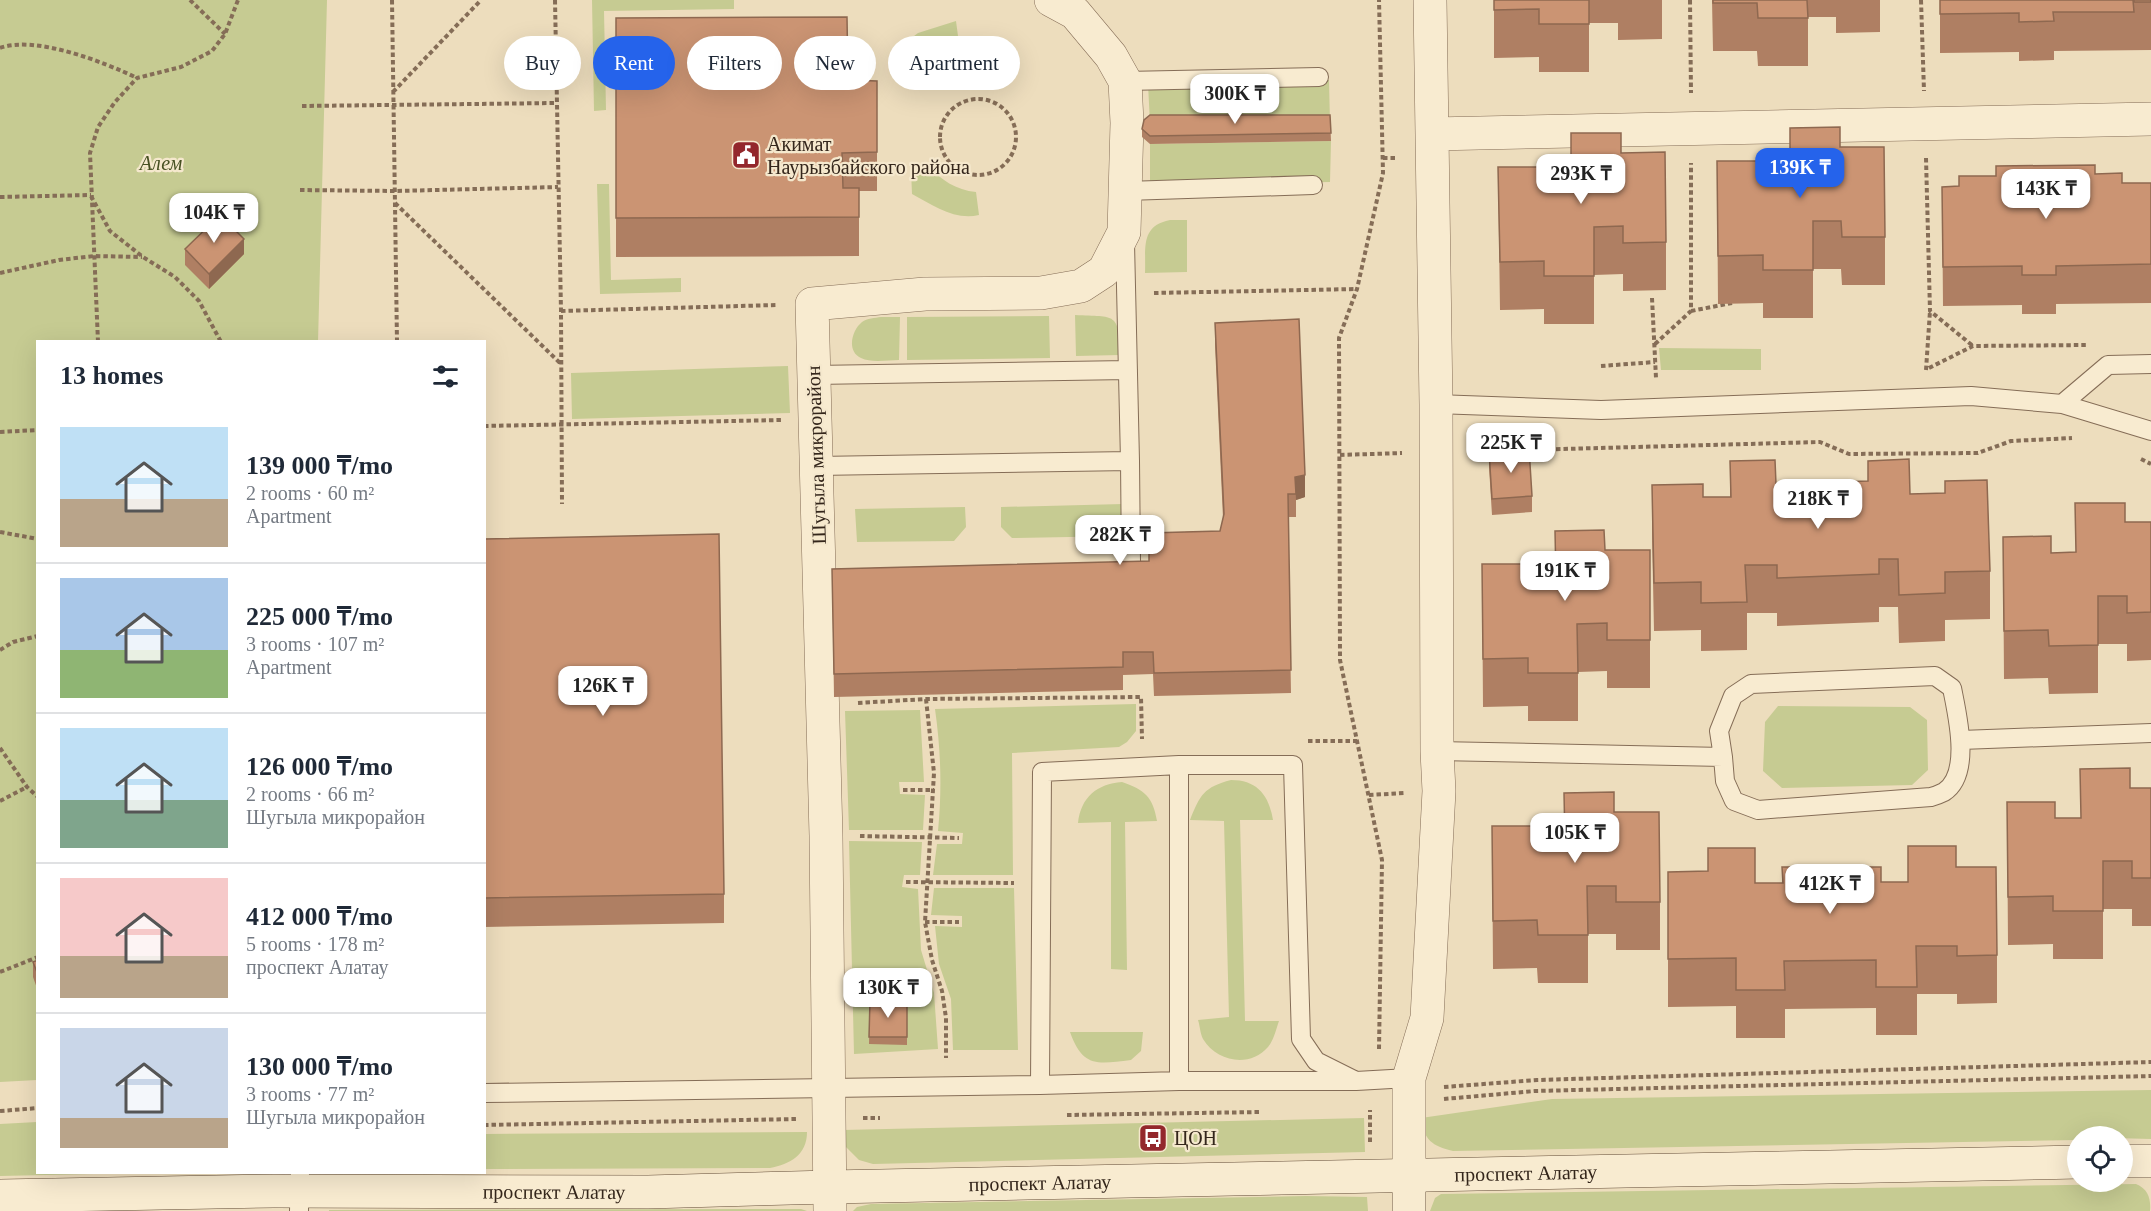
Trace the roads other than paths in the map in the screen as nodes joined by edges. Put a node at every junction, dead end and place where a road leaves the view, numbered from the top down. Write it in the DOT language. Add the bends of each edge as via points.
graph roads {
  1 [pos="1051,0"];
  2 [pos="1430,0"];
  3 [pos="1319,77"];
  4 [pos="1125,81"];
  5 [pos="2151,119"];
  6 [pos="1433,134"];
  7 [pos="1313,185"];
  8 [pos="1126,191"];
  9 [pos="1124,232"];
  10 [pos="2151,364"];
  11 [pos="1128,370"];
  12 [pos="814,375"];
  13 [pos="1436,404"];
  14 [pos="2062,404"];
  15 [pos="2151,431"];
  16 [pos="1130,461"];
  17 [pos="817,466"];
  18 [pos="1131,563"];
  19 [pos="2151,733"];
  20 [pos="1961,740"];
  21 [pos="1437,751"];
  22 [pos="1723,757"];
  23 [pos="1179,765"];
  24 [pos="1179,1081"];
  25 [pos="1356,1081"];
  26 [pos="1040,1085"];
  27 [pos="1401,1087"];
  28 [pos="830,1089"];
  29 [pos="486,1094"];
  30 [pos="2133,1161"];
  31 [pos="2151,1161"];
  32 [pos="2067,1162"];
  33 [pos="1409,1175"];
  34 [pos="299,1192"];
  35 [pos="0,1196"];
  36 [pos="830,1199"];
  37 [pos="1409,1211"];
  1 -- 4 [label="street" via="1075,12 1111,56"];
  2 -- 6 [label="street"];
  3 -- 4 [label="lane"];
  4 -- 8 [label="street"];
  5 -- 6 [label="street"];
  6 -- 13 [label="street"];
  7 -- 8 [label="lane"];
  8 -- 9 [label="street"];
  9 -- 11 [label="lane"];
  9 -- 12 [label="street, Шугыла микрорайон" via="1104,271 1081,286 1041,293 925,294 812,304"];
  10 -- 14 [label="lane" via="2108,365"];
  11 -- 12 [label="lane"];
  11 -- 16 [label="lane"];
  12 -- 17 [label="street, Шугыла микрорайон"];
  13 -- 14 [label="lane" via="1601,410 1971,396"];
  13 -- 21 [label="street"];
  14 -- 15 [label="lane"];
  16 -- 17 [label="lane"];
  16 -- 18 [label="lane"];
  17 -- 28 [label="street, Шугыла микрорайон"];
  19 -- 20 [label="lane"];
  20 -- 22 [label="lane" via="1955,779 1945,791 1931,797 1758,810 1734,801 1725,781"];
  20 -- 22 [label="lane" via="1952,688 1935,676 1751,684 1733,696 1719,731"];
  21 -- 22 [label="lane"];
  21 -- 27 [label="street" via="1439,791 1427,1018"];
  23 -- 24 [label="lane"];
  23 -- 25 [label="lane" via="1293,765 1301,1039 1316,1061"];
  23 -- 26 [label="lane" via="1042,772"];
  24 -- 25 [label="lane"];
  24 -- 26 [label="lane"];
  25 -- 27 [label="lane"];
  26 -- 28 [label="lane"];
  27 -- 33 [label="street"];
  28 -- 29 [label="lane"];
  28 -- 36 [label="street, Шугыла микрорайон"];
  30 -- 31 [label="street"];
  32 -- 33 [label="street, проспект Алатау"];
  33 -- 36 [label="street, проспект Алатау"];
  33 -- 37 [label="street"];
  34 -- 35 [label="street, проспект Алатау"];
  34 -- 36 [label="street, проспект Алатау" via="648,1192"];
}
